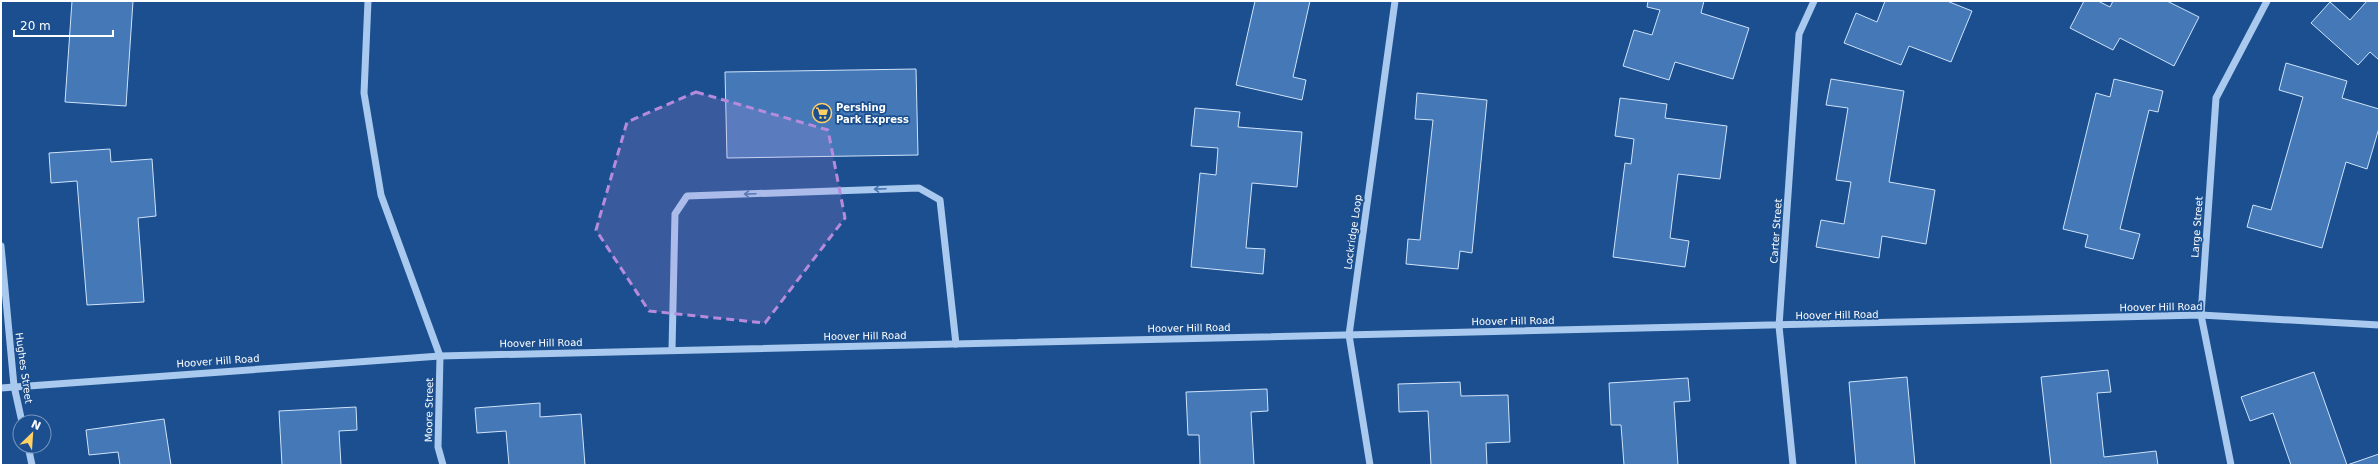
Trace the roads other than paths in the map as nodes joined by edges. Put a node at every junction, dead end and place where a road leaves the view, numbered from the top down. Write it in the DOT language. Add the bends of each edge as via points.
graph roads {
  1 [pos="368,1"];
  2 [pos="1395,1"];
  3 [pos="1814,1"];
  4 [pos="2268,1"];
  5 [pos="1,246"];
  6 [pos="2201,315"];
  7 [pos="2379,325"];
  8 [pos="1779,326"];
  9 [pos="1349,335"];
  10 [pos="956,344"];
  11 [pos="672,350"];
  12 [pos="440,356"];
  13 [pos="14,386"];
  14 [pos="1,388"];
  15 [pos="20,414"];
  16 [pos="30,454"];
  17 [pos="32,465"];
  18 [pos="443,465"];
  19 [pos="1370,465"];
  20 [pos="1792,465"];
  21 [pos="2232,465"];
  1 -- 12 [label="street" via="364,93 381,196"];
  2 -- 9 [label="street, Lockridge Loop"];
  3 -- 8 [label="street, Carter Street" via="1799,34"];
  4 -- 6 [label="street, Large Street" via="2216,98"];
  5 -- 13 [label="street, Hughes Street"];
  6 -- 7 [label="street, Hoover Hill Road"];
  6 -- 8 [label="street, Hoover Hill Road"];
  6 -- 21 [label="street, Large Street"];
  8 -- 9 [label="street, Hoover Hill Road"];
  8 -- 20 [label="street, Carter Street"];
  9 -- 10 [label="street, Hoover Hill Road"];
  9 -- 19 [label="street, Lockridge Loop"];
  10 -- 11 [label="street, Hoover Hill Road"];
  10 -- 11 [label="street, one-way" via="940,200 919,188 688,196 675,214"];
  11 -- 12 [label="street, Hoover Hill Road"];
  12 -- 13 [label="street, Hoover Hill Road"];
  12 -- 18 [label="street, Moore Street" via="438,447"];
  13 -- 14 [label="street, Hoover Hill Road"];
  13 -- 15 [label="street, Hughes Street"];
  16 -- 17 [label="street"];
}
